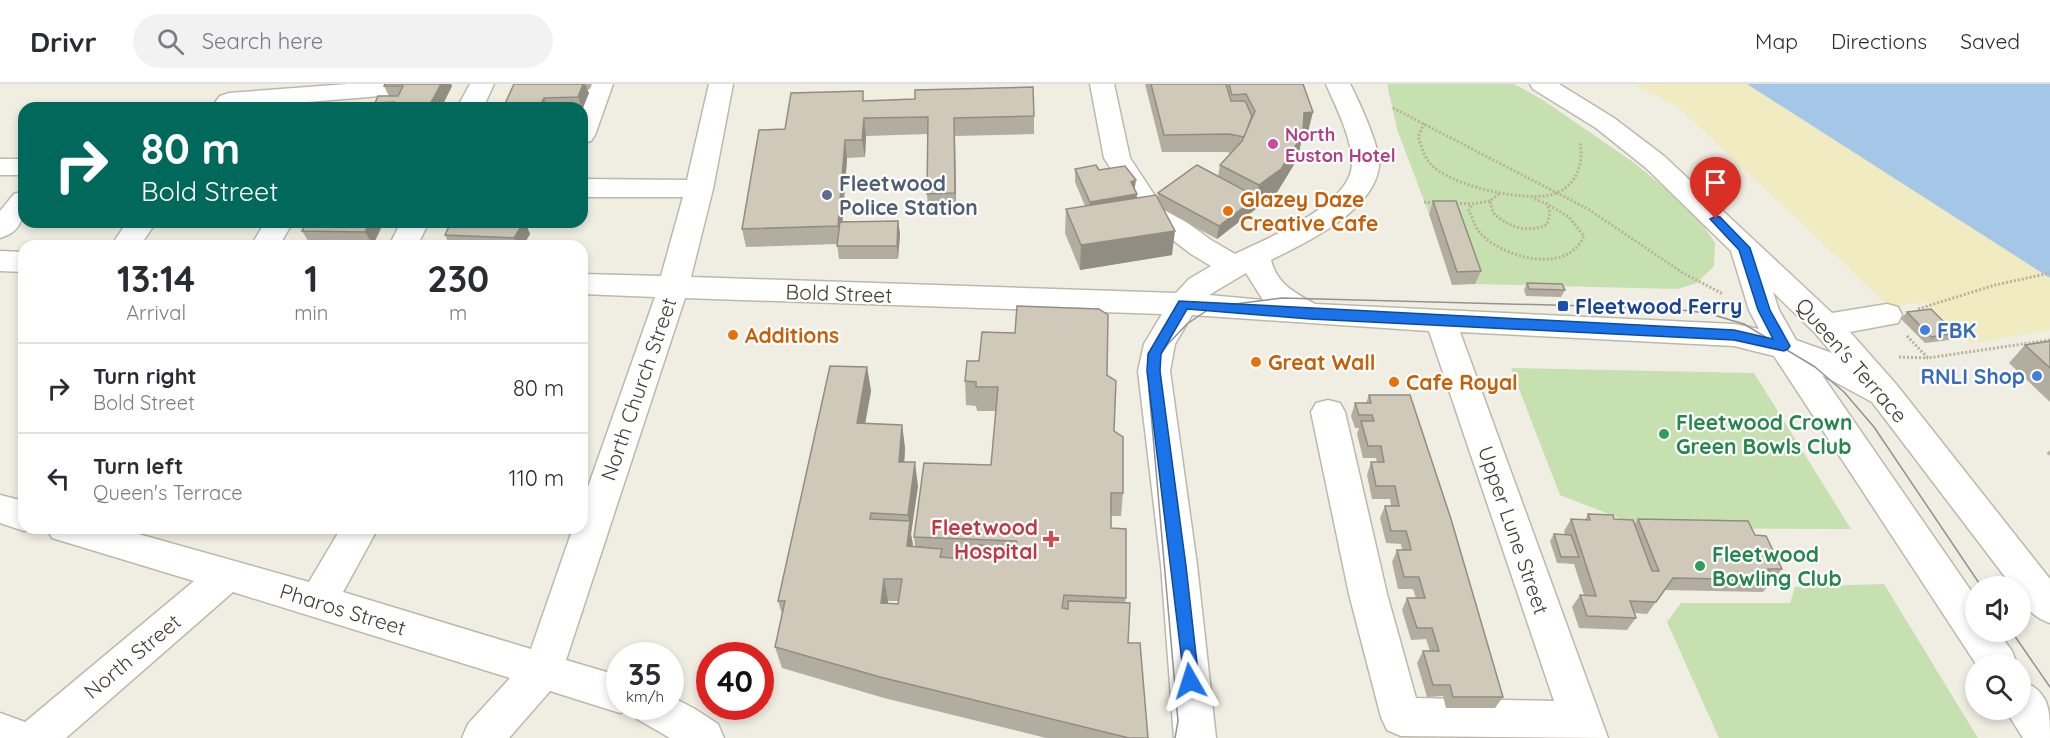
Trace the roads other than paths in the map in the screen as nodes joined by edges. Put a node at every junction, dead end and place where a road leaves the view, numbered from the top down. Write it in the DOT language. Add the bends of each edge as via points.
graph roads {
  1 [pos="482,84"];
  2 [pos="601,84"];
  3 [pos="721,84"];
  4 [pos="1102,84"];
  5 [pos="1338,84"];
  6 [pos="1542,84"];
  7 [pos="404,87"];
  8 [pos="231,98"];
  9 [pos="349,100"];
  10 [pos="473,102"];
  11 [pos="588,119"];
  12 [pos="0,167"];
  13 [pos="18,167"];
  14 [pos="588,188"];
  15 [pos="699,189"];
  16 [pos="18,207"];
  17 [pos="0,229"];
  18 [pos="1744,248"];
  19 [pos="0,261"];
  20 [pos="1245,261"];
  21 [pos="18,262"];
  22 [pos="588,284"];
  23 [pos="673,288"];
  24 [pos="1096,302"];
  25 [pos="1184,304"];
  26 [pos="1310,314"];
  27 [pos="1887,315"];
  28 [pos="1440,321"];
  29 [pos="1826,325"];
  30 [pos="1784,346"];
  31 [pos="1154,354"];
  32 [pos="1884,393"];
  33 [pos="1328,412"];
  34 [pos="0,509"];
  35 [pos="18,514"];
  36 [pos="86,534"];
  37 [pos="357,534"];
  38 [pos="227,575"];
  39 [pos="318,601"];
  40 [pos="2050,608"];
  41 [pos="1965,614"];
  42 [pos="543,670"];
  43 [pos="606,690"];
  44 [pos="2031,714"];
  45 [pos="677,720"];
  46 [pos="1584,729"];
  47 [pos="0,732"];
  48 [pos="17,738"];
  49 [pos="36,738"];
  50 [pos="483,738"];
  51 [pos="703,738"];
  52 [pos="1195,738"];
  53 [pos="2047,738"];
  1 -- 10 [label="street"];
  2 -- 11 [label="street"];
  3 -- 15 [label="street, North Church Street"];
  4 -- 20 [label="street" via="1117,158 1149,208 1201,247"];
  5 -- 20 [label="street" via="1366,166 1358,190 1332,214"];
  6 -- 18 [label="street" via="1605,123 1655,162"];
  7 -- 9 [label="street"];
  8 -- 9 [label="street"];
  12 -- 13 [label="street"];
  14 -- 15 [label="street"];
  15 -- 23 [label="street, North Church Street"];
  16 -- 17 [label="street"];
  18 -- 29 [label="street, Queen's Terrace"];
  18 -- 30 [label="street, Queen's Terrace" via="1764,310"];
  19 -- 21 [label="street"];
  20 -- 25 [label="street" via="1202,285"];
  20 -- 26 [label="street" via="1282,298"];
  22 -- 23 [label="street, Bold Street"];
  23 -- 24 [label="street, Bold Street"];
  23 -- 42 [label="street, North Church Street"];
  24 -- 25 [label="street, Bold Street"];
  24 -- 31 [label="street, Bold Street" via="1128,318 1145,333"];
  25 -- 26 [label="street, Bold Street"];
  25 -- 31 [label="street"];
  26 -- 28 [label="street, Bold Street"];
  27 -- 29 [label="street"];
  28 -- 30 [label="street, Bold Street" via="1734,335"];
  28 -- 46 [label="street, Upper Lune Street"];
  29 -- 32 [label="street, Queen's Terrace"];
  30 -- 32 [label="street, Bold Street"];
  30 -- 41 [label="street, Queen's Terrace"];
  31 -- 52 [label="street"];
  32 -- 40 [label="street, Queen's Terrace"];
  33 -- 46 [label="street" via="1368,594 1401,717"];
  34 -- 35 [label="street"];
  36 -- 38 [label="street, Pharos Street"];
  37 -- 39 [label="street"];
  38 -- 39 [label="street, Pharos Street"];
  38 -- 49 [label="street, North Street"];
  39 -- 42 [label="street, Pharos Street"];
  42 -- 43 [label="street, Pharos Street"];
  42 -- 50 [label="street, North Church Street"];
  44 -- 53 [label="street"];
  45 -- 51 [label="street"];
  47 -- 48 [label="street"];
}
